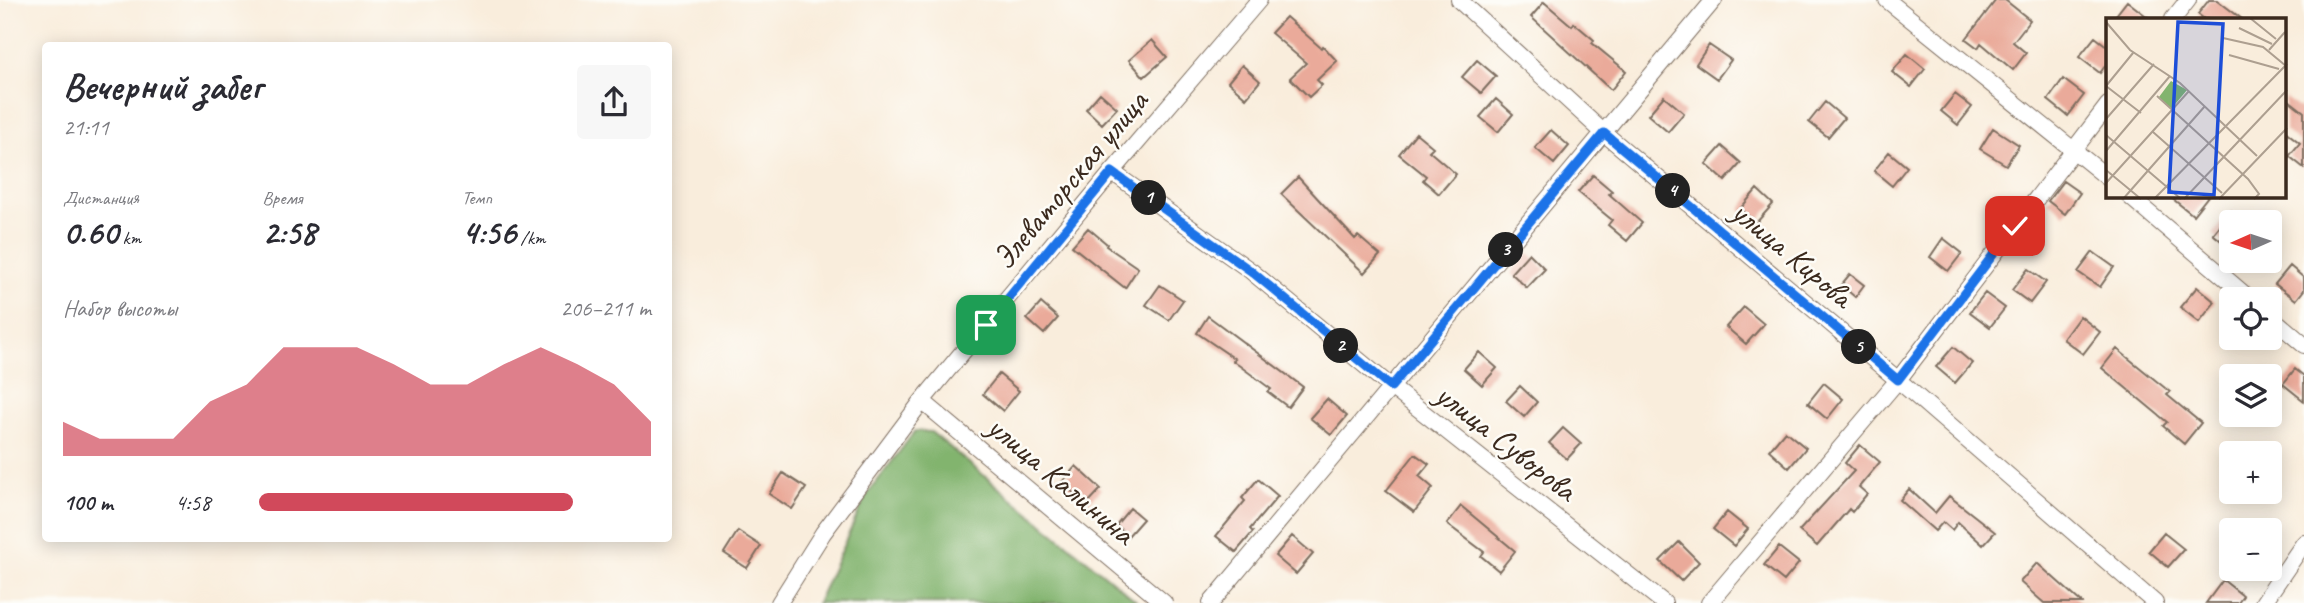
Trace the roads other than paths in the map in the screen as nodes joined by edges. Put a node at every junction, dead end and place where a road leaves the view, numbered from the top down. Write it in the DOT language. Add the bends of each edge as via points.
graph roads {
  1 [pos="1259,0"];
  2 [pos="1459,0"];
  3 [pos="1714,0"];
  4 [pos="1886,0"];
  5 [pos="2188,0"];
  6 [pos="2174,18"];
  7 [pos="2106,108"];
  8 [pos="1604,133"];
  9 [pos="2074,149"];
  10 [pos="1112,172"];
  11 [pos="2106,176"];
  12 [pos="2131,198"];
  13 [pos="2236,287"];
  14 [pos="2282,326"];
  15 [pos="2304,345"];
  16 [pos="1898,380"];
  17 [pos="1391,387"];
  18 [pos="922,401"];
  19 [pos="2304,543"];
  20 [pos="779,603"];
  21 [pos="1164,603"];
  22 [pos="1211,603"];
  23 [pos="1664,603"];
  24 [pos="1709,603"];
  25 [pos="2155,603"];
  26 [pos="2263,603"];
  1 -- 10 [label="street, Элеваторская улица"];
  2 -- 8 [label="street, улица Кирова"];
  3 -- 8 [label="street"];
  4 -- 9 [label="street"];
  5 -- 6 [label="street"];
  7 -- 9 [label="street"];
  8 -- 16 [label="street, улица Кирова"];
  8 -- 17 [label="street"];
  9 -- 11 [label="street"];
  9 -- 16 [label="street"];
  10 -- 17 [label="street, улица Суворова" via="1251,271"];
  10 -- 18 [label="street, Элеваторская улица"];
  12 -- 13 [label="street"];
  14 -- 15 [label="street"];
  16 -- 24 [label="street"];
  16 -- 25 [label="street, улица Кирова"];
  17 -- 22 [label="street"];
  17 -- 23 [label="street, улица Суворова"];
  18 -- 20 [label="street, Элеваторская улица" via="823,533"];
  18 -- 21 [label="street, улица Калинина"];
  19 -- 26 [label="street"];
}
